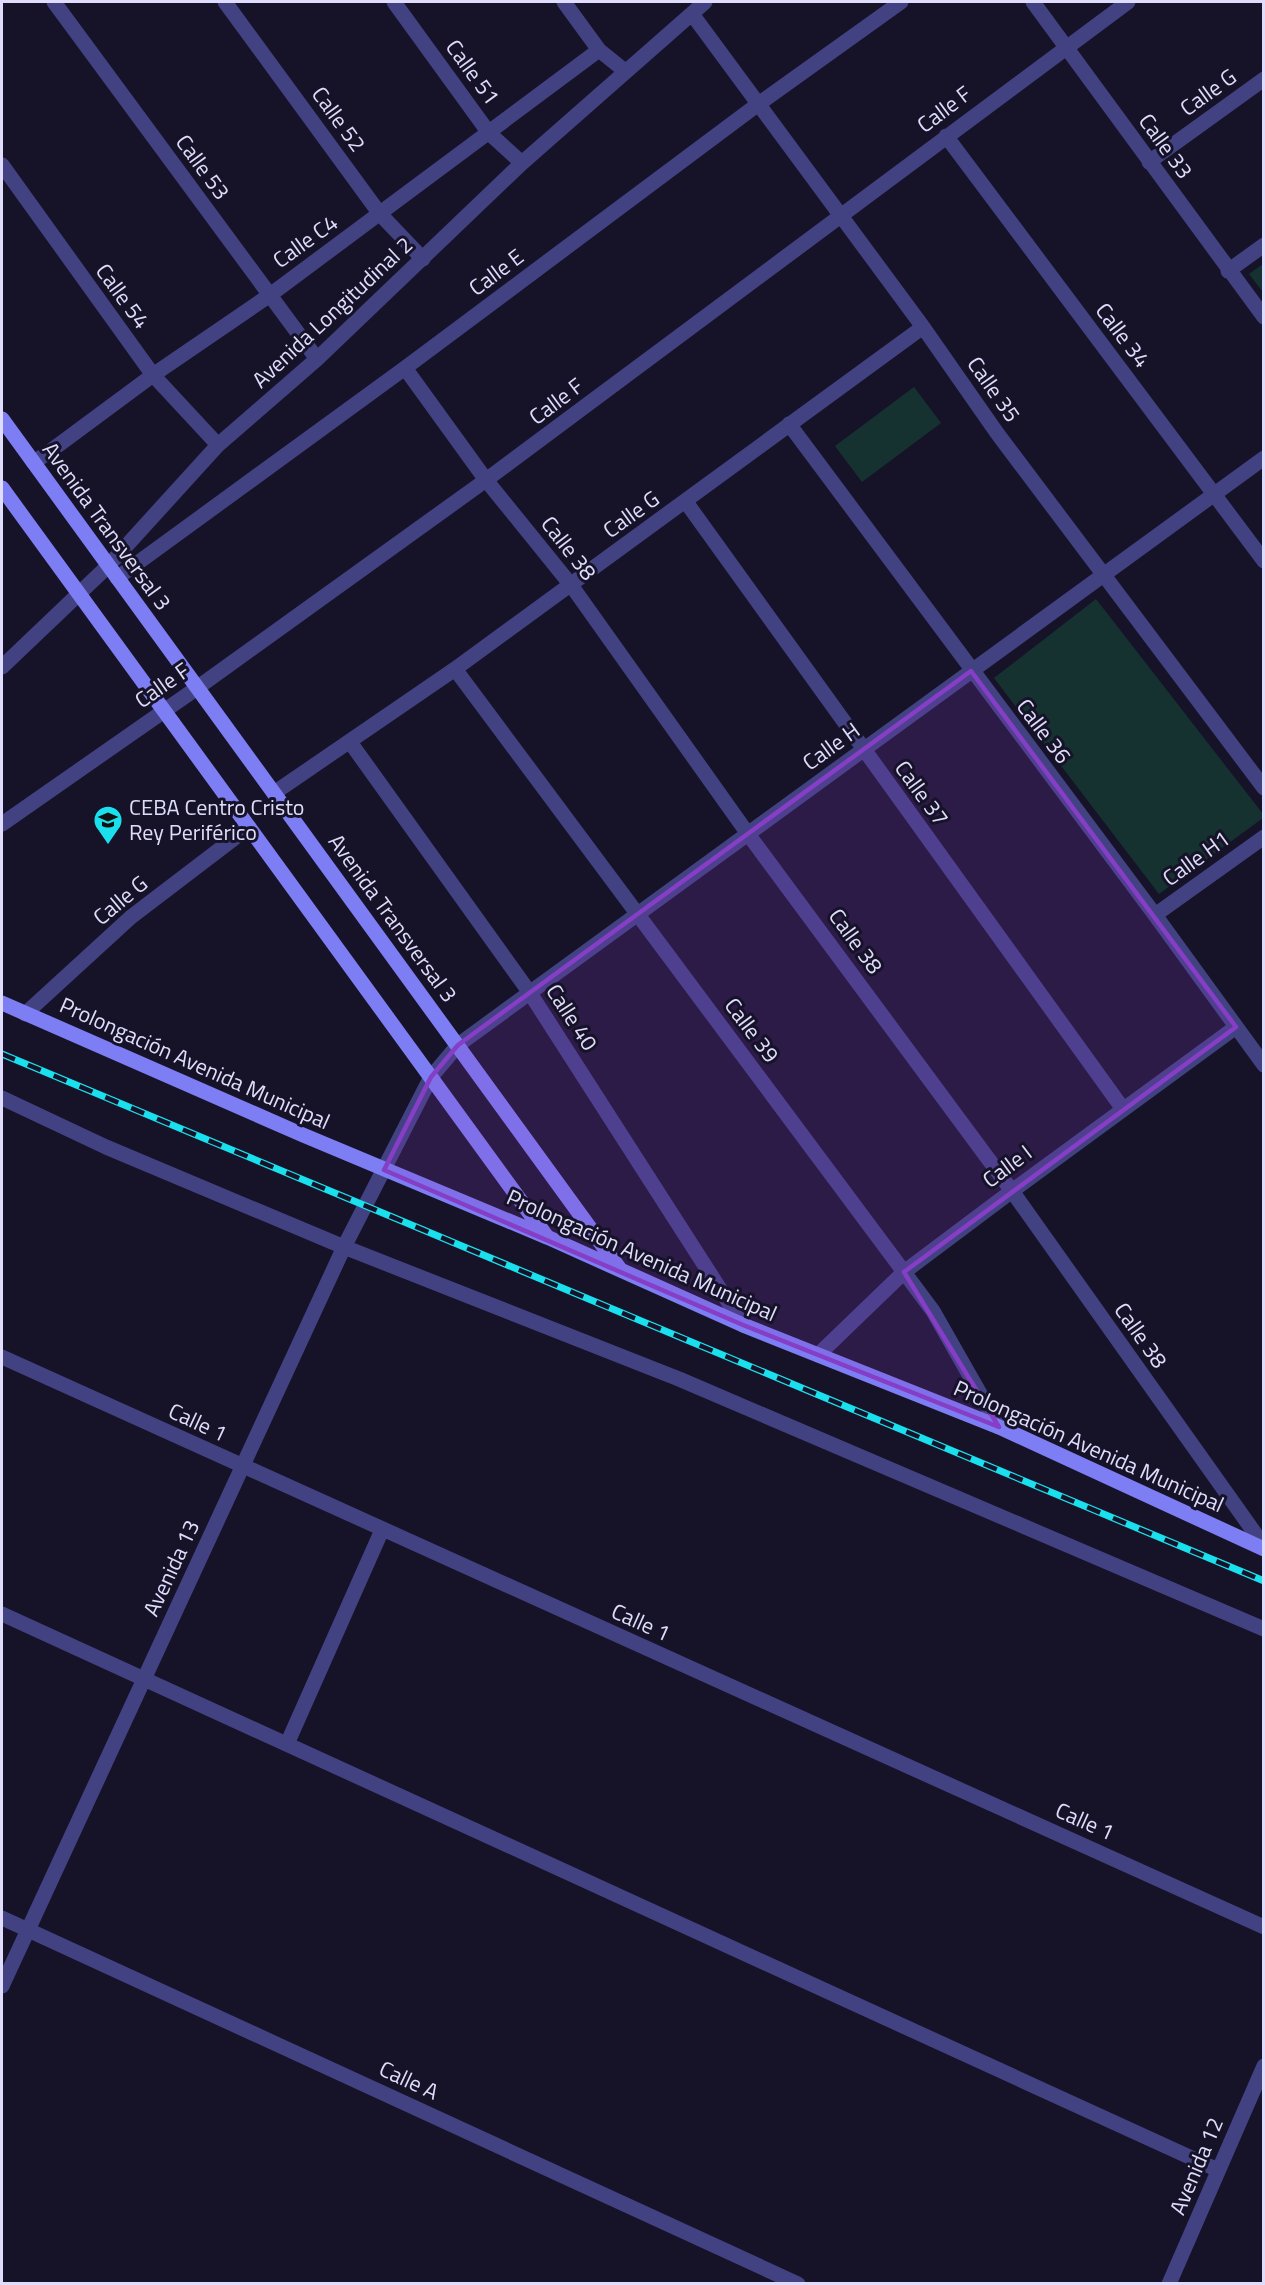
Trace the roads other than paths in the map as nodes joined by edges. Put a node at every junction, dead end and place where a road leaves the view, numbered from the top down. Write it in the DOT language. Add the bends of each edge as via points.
graph roads {
  1 [pos="54,2"];
  2 [pos="225,2"];
  3 [pos="394,2"];
  4 [pos="564,2"];
  5 [pos="705,2"];
  6 [pos="901,2"];
  7 [pos="1033,2"];
  8 [pos="1128,2"];
  9 [pos="692,14"];
  10 [pos="1066,47"];
  11 [pos="599,50"];
  12 [pos="625,71"];
  13 [pos="1263,79"];
  14 [pos="757,105"];
  15 [pos="489,133"];
  16 [pos="945,136"];
  17 [pos="1149,162"];
  18 [pos="522,163"];
  19 [pos="2,165"];
  20 [pos="380,214"];
  21 [pos="840,217"];
  22 [pos="1263,245"];
  23 [pos="423,259"];
  24 [pos="1228,271"];
  25 [pos="270,295"];
  26 [pos="1263,317"];
  27 [pos="923,327"];
  28 [pos="317,359"];
  29 [pos="405,368"];
  30 [pos="153,375"];
  31 [pos="2,419"];
  32 [pos="789,424"];
  33 [pos="218,445"];
  34 [pos="1263,458"];
  35 [pos="33,462"];
  36 [pos="486,480"];
  37 [pos="2,488"];
  38 [pos="1214,494"];
  39 [pos="686,502"];
  40 [pos="1263,561"];
  41 [pos="113,572"];
  42 [pos="1103,575"];
  43 [pos="571,585"];
  44 [pos="78,592"];
  45 [pos="2,667"];
  46 [pos="455,669"];
  47 [pos="971,671"];
  48 [pos="197,688"];
  49 [pos="164,711"];
  50 [pos="350,742"];
  51 [pos="863,750"];
  52 [pos="1263,788"];
  53 [pos="274,793"];
  54 [pos="2,824"];
  55 [pos="249,827"];
  56 [pos="748,834"];
  57 [pos="1263,837"];
  58 [pos="638,915"];
  59 [pos="1155,915"];
  60 [pos="530,993"];
  61 [pos="2,1003"];
  62 [pos="26,1014"];
  63 [pos="1236,1028"];
  64 [pos="458,1046"];
  65 [pos="1263,1065"];
  66 [pos="431,1077"];
  67 [pos="2,1098"];
  68 [pos="1123,1109"];
  69 [pos="384,1170"];
  70 [pos="1012,1191"];
  71 [pos="547,1237"];
  72 [pos="344,1247"];
  73 [pos="621,1270"];
  74 [pos="904,1272"];
  75 [pos="743,1325"];
  76 [pos="818,1355"];
  77 [pos="2,1357"];
  78 [pos="999,1427"];
  79 [pos="242,1467"];
  80 [pos="382,1530"];
  81 [pos="1263,1548"];
  82 [pos="2,1614"];
  83 [pos="1263,1629"];
  84 [pos="145,1679"];
  85 [pos="287,1744"];
  86 [pos="2,1918"];
  87 [pos="1263,1927"];
  88 [pos="28,1930"];
  89 [pos="2,1986"];
  90 [pos="1263,2066"];
  91 [pos="1218,2170"];
  92 [pos="798,2283"];
  93 [pos="1169,2283"];
  1 -- 25 [label="street, Calle 53"];
  2 -- 20 [label="street, Calle 52"];
  3 -- 15 [label="street, Calle 51"];
  4 -- 11 [label="street"];
  5 -- 9 [label="street, Avenida Longitudinal 2"];
  6 -- 14 [label="street, Calle E"];
  7 -- 10 [label="street, Calle 33"];
  8 -- 10 [label="street, Calle F"];
  9 -- 12 [label="street, Avenida Longitudinal 2"];
  9 -- 14 [label="street, Calle 35"];
  10 -- 16 [label="street, Calle F"];
  10 -- 17 [label="street, Calle 33"];
  11 -- 12 [label="street"];
  11 -- 15 [label="street, Calle C4"];
  12 -- 18 [label="street, Avenida Longitudinal 2"];
  13 -- 17 [label="street, Calle G"];
  14 -- 21 [label="street, Calle 35"];
  14 -- 29 [label="street, Calle E"];
  15 -- 18 [label="street, Calle 51"];
  15 -- 20 [label="street, Calle C4"];
  16 -- 21 [label="street, Calle F"];
  16 -- 38 [label="street, Calle 34"];
  17 -- 24 [label="street, Calle 33"];
  18 -- 23 [label="street, Avenida Longitudinal 2"];
  19 -- 30 [label="street, Calle 54"];
  20 -- 23 [label="street, Calle 52"];
  20 -- 25 [label="street, Calle C4"];
  21 -- 27 [label="street, Calle 35"];
  21 -- 36 [label="street, Calle F"];
  22 -- 24 [label="street"];
  23 -- 28 [label="street, Avenida Longitudinal 2"];
  24 -- 26 [label="street, Calle 33"];
  25 -- 28 [label="street, Calle 53"];
  25 -- 30 [label="street, Calle C4"];
  27 -- 32 [label="street, Calle G"];
  27 -- 42 [label="street, Calle 35"];
  28 -- 33 [label="street, Avenida Longitudinal 2"];
  29 -- 36 [label="street, Calle 38"];
  29 -- 41 [label="street, Calle E"];
  30 -- 33 [label="street, Calle 54"];
  30 -- 35 [label="street, Calle C4"];
  31 -- 35 [label="street, Avenida Transversal 3"];
  32 -- 39 [label="street, Calle G"];
  32 -- 47 [label="street, Calle 36"];
  33 -- 41 [label="street, Avenida Longitudinal 2"];
  34 -- 38 [label="street, Calle H"];
  35 -- 41 [label="street, Avenida Transversal 3"];
  36 -- 43 [label="street, Calle 38"];
  36 -- 48 [label="street, Calle F"];
  37 -- 44 [label="street"];
  38 -- 40 [label="street, Calle 34"];
  38 -- 42 [label="street, Calle H"];
  39 -- 43 [label="street, Calle G"];
  39 -- 51 [label="street, Calle 37"];
  41 -- 44 [label="street, Avenida Longitudinal 2"];
  41 -- 48 [label="street, Avenida Transversal 3"];
  42 -- 47 [label="street, Calle H"];
  42 -- 52 [label="street, Calle 35"];
  43 -- 46 [label="street, Calle G"];
  43 -- 56 [label="street, Calle 38"];
  44 -- 45 [label="street, Avenida Longitudinal 2"];
  44 -- 49 [label="street"];
  46 -- 50 [label="street, Calle G"];
  46 -- 58 [label="street, Calle 39"];
  47 -- 51 [label="street, Calle H"];
  47 -- 59 [label="street, Calle 36"];
  48 -- 49 [label="street, Calle F"];
  48 -- 53 [label="street, Avenida Transversal 3"];
  49 -- 54 [label="street, Calle F"];
  49 -- 55 [label="street"];
  50 -- 53 [label="street, Calle G"];
  50 -- 60 [label="street, Calle 40"];
  51 -- 56 [label="street, Calle H"];
  51 -- 68 [label="street, Calle 37"];
  53 -- 64 [label="street, Avenida Transversal 3"];
  55 -- 62 [label="street, Calle G" via="131,918"];
  55 -- 66 [label="street"];
  56 -- 58 [label="street, Calle H"];
  56 -- 70 [label="street, Calle 38"];
  57 -- 59 [label="street, Calle H1"];
  58 -- 60 [label="street, Calle H"];
  58 -- 74 [label="street, Calle 39"];
  59 -- 63 [label="street, Calle 36"];
  60 -- 64 [label="street, Calle H"];
  60 -- 75 [label="street, Calle 40"];
  61 -- 62 [label="street, Prolongación Avenida Municipal"];
  62 -- 69 [label="street, Prolongación Avenida Municipal"];
  63 -- 65 [label="street, Calle 36"];
  63 -- 68 [label="street, Calle I"];
  64 -- 66 [label="street, Calle H"];
  64 -- 73 [label="street, Avenida Transversal 3"];
  66 -- 69 [label="street, Calle H"];
  66 -- 71 [label="street"];
  67 -- 72 [label="street" via="106,1147"];
  68 -- 70 [label="street, Calle I"];
  69 -- 71 [label="street, Prolongación Avenida Municipal"];
  69 -- 72 [label="street, Avenida 13"];
  70 -- 74 [label="street, Calle I"];
  70 -- 81 [label="street, Calle 38"];
  71 -- 73 [label="street, Prolongación Avenida Municipal"];
  72 -- 79 [label="street, Avenida 13"];
  72 -- 83 [label="street" via="680,1379"];
  73 -- 75 [label="street, Prolongación Avenida Municipal"];
  74 -- 76 [label="street, Calle I"];
  74 -- 78 [label="street, Calle 39" via="933,1311"];
  75 -- 76 [label="street, Prolongación Avenida Municipal"];
  76 -- 78 [label="street, Prolongación Avenida Municipal"];
  77 -- 79 [label="street, Calle 1"];
  78 -- 81 [label="street, Prolongación Avenida Municipal"];
  79 -- 80 [label="street, Calle 1"];
  79 -- 84 [label="street, Avenida 13"];
  80 -- 85 [label="street"];
  80 -- 87 [label="street, Calle 1"];
  82 -- 84 [label="street"];
  84 -- 85 [label="street"];
  84 -- 88 [label="street, Avenida 13"];
  85 -- 91 [label="street"];
  86 -- 88 [label="street, Calle A"];
  88 -- 89 [label="street, Avenida 13"];
  88 -- 92 [label="street, Calle A"];
  90 -- 91 [label="street, Avenida 12"];
  91 -- 93 [label="street, Avenida 12"];
}
